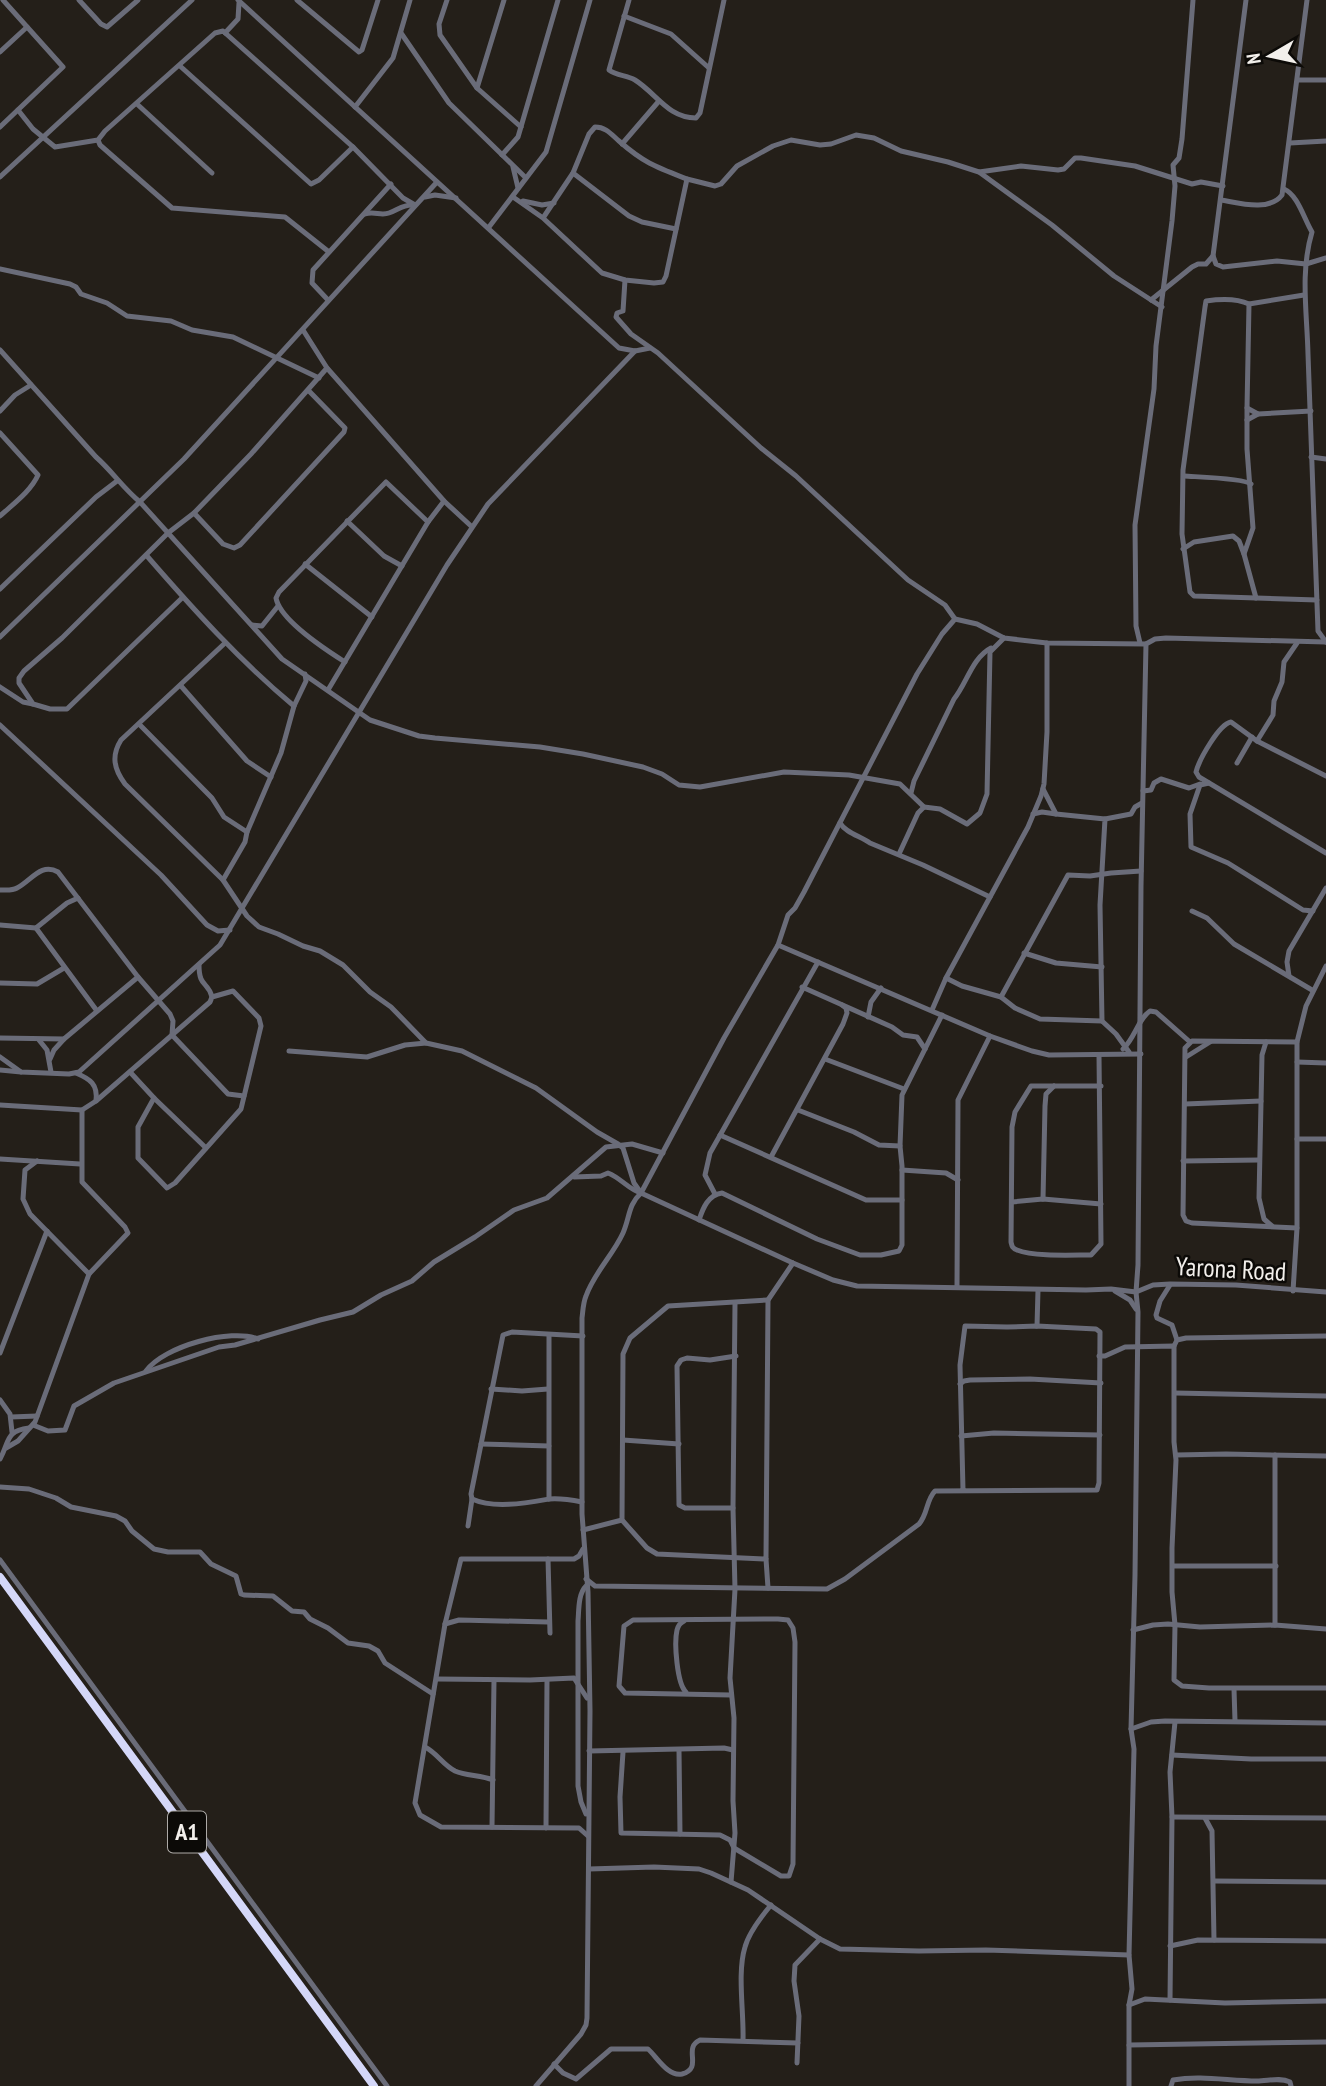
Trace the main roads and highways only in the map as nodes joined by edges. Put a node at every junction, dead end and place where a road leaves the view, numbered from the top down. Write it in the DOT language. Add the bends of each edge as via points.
graph roads {
  1 [pos="0,1577"];
  2 [pos="374,2086"];
  1 -- 2 [label="highway, A1"];
}
